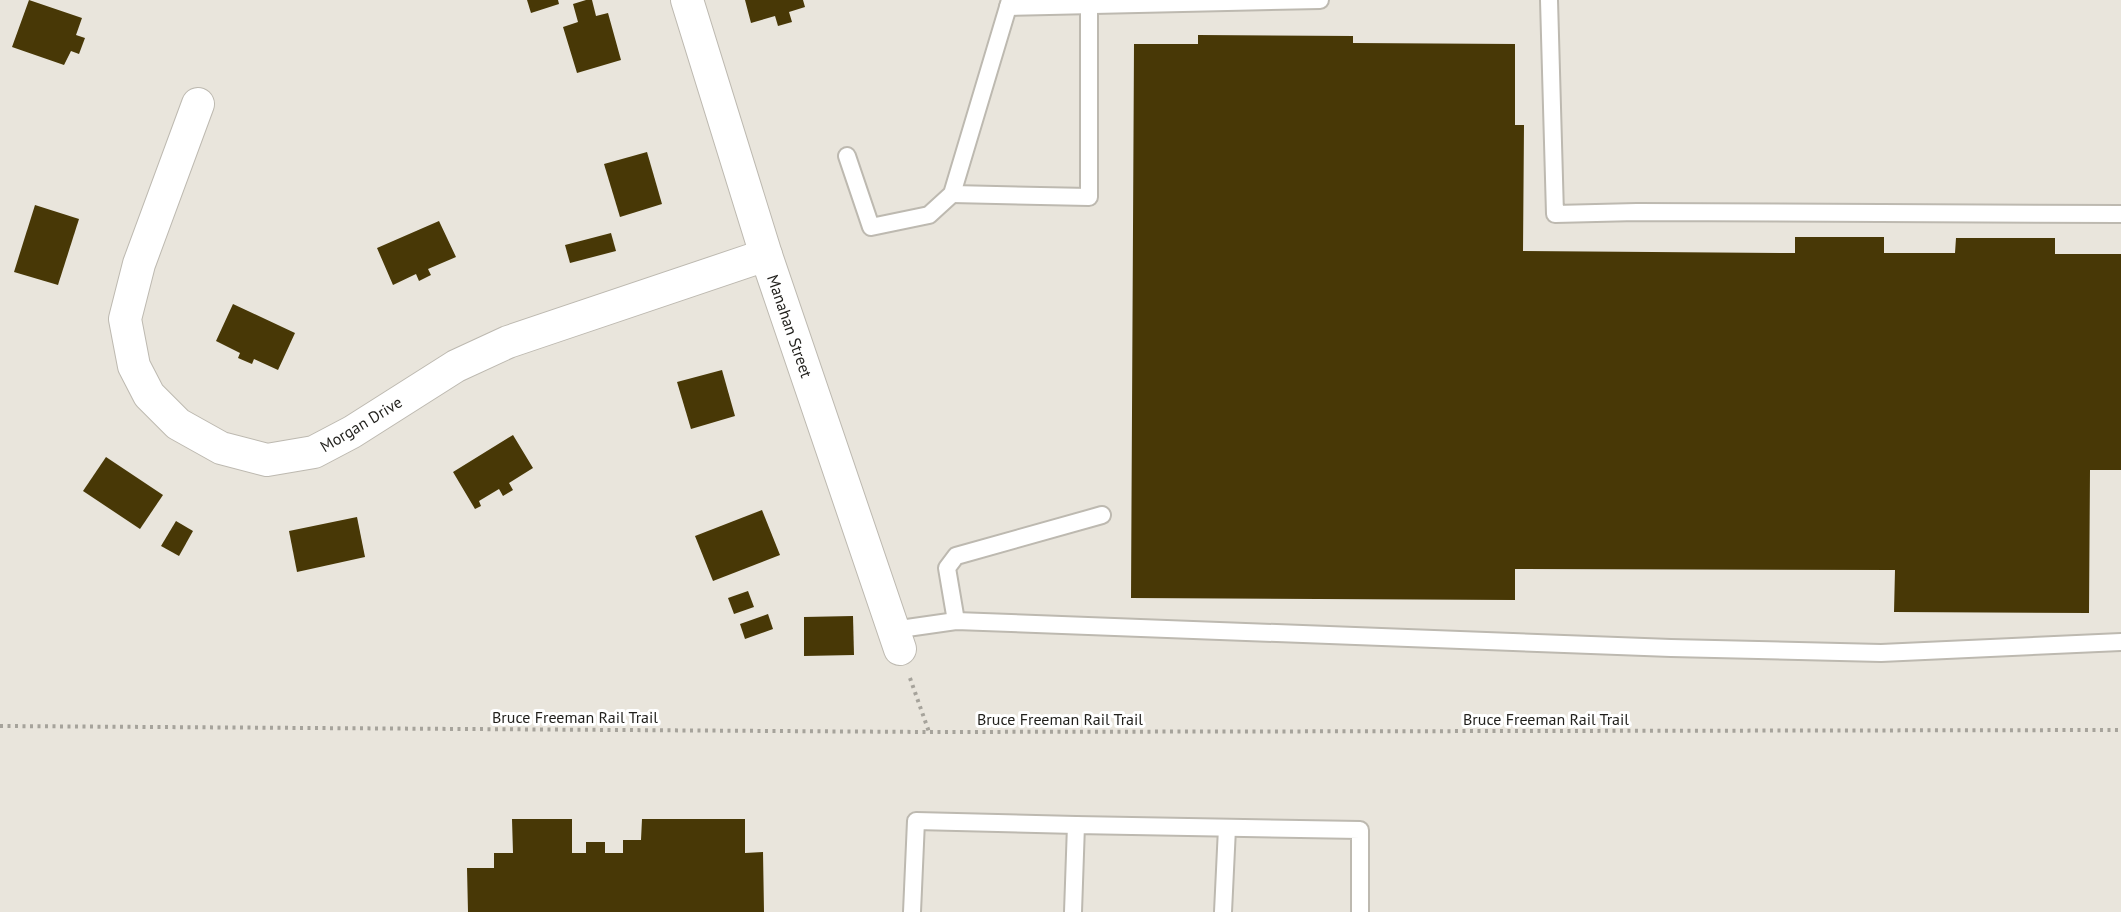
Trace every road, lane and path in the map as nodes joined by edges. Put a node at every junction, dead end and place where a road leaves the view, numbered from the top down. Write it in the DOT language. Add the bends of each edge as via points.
graph roads {
  1 [pos="687,0"];
  2 [pos="1320,0"];
  3 [pos="1549,0"];
  4 [pos="1009,3"];
  5 [pos="1089,5"];
  6 [pos="198,104"];
  7 [pos="847,156"];
  8 [pos="952,194"];
  9 [pos="2121,214"];
  10 [pos="766,255"];
  11 [pos="1102,515"];
  12 [pos="956,621"];
  13 [pos="897,640"];
  14 [pos="2121,642"];
  15 [pos="0,726"];
  16 [pos="2121,730"];
  17 [pos="929,732"];
  18 [pos="1076,825"];
  19 [pos="1227,828"];
  20 [pos="912,912"];
  21 [pos="1074,912"];
  22 [pos="1223,912"];
  23 [pos="1360,912"];
  1 -- 10 [label="street, Manahan Street"];
  2 -- 5 [label="lane"];
  3 -- 9 [label="lane" via="1555,214"];
  4 -- 5 [label="lane"];
  4 -- 8 [label="lane"];
  5 -- 8 [label="lane" via="1089,197"];
  6 -- 10 [label="street, Morgan Drive" via="139,264 125,319 134,366 149,395 178,424 221,448 267,460 314,452 456,366 508,342"];
  7 -- 8 [label="lane" via="870,227 929,215"];
  10 -- 13 [label="street, Manahan Street"];
  11 -- 12 [label="lane" via="956,556 947,568"];
  12 -- 13 [label="lane"];
  12 -- 14 [label="lane" via="1881,653"];
  13 -- 17 [label="path"];
  15 -- 17 [label="path, Bruce Freeman Rail Trail"];
  16 -- 17 [label="path, Bruce Freeman Rail Trail"];
  18 -- 19 [label="lane"];
  18 -- 20 [label="lane" via="916,821"];
  18 -- 21 [label="lane"];
  19 -- 22 [label="lane"];
  19 -- 23 [label="lane" via="1360,830"];
}
